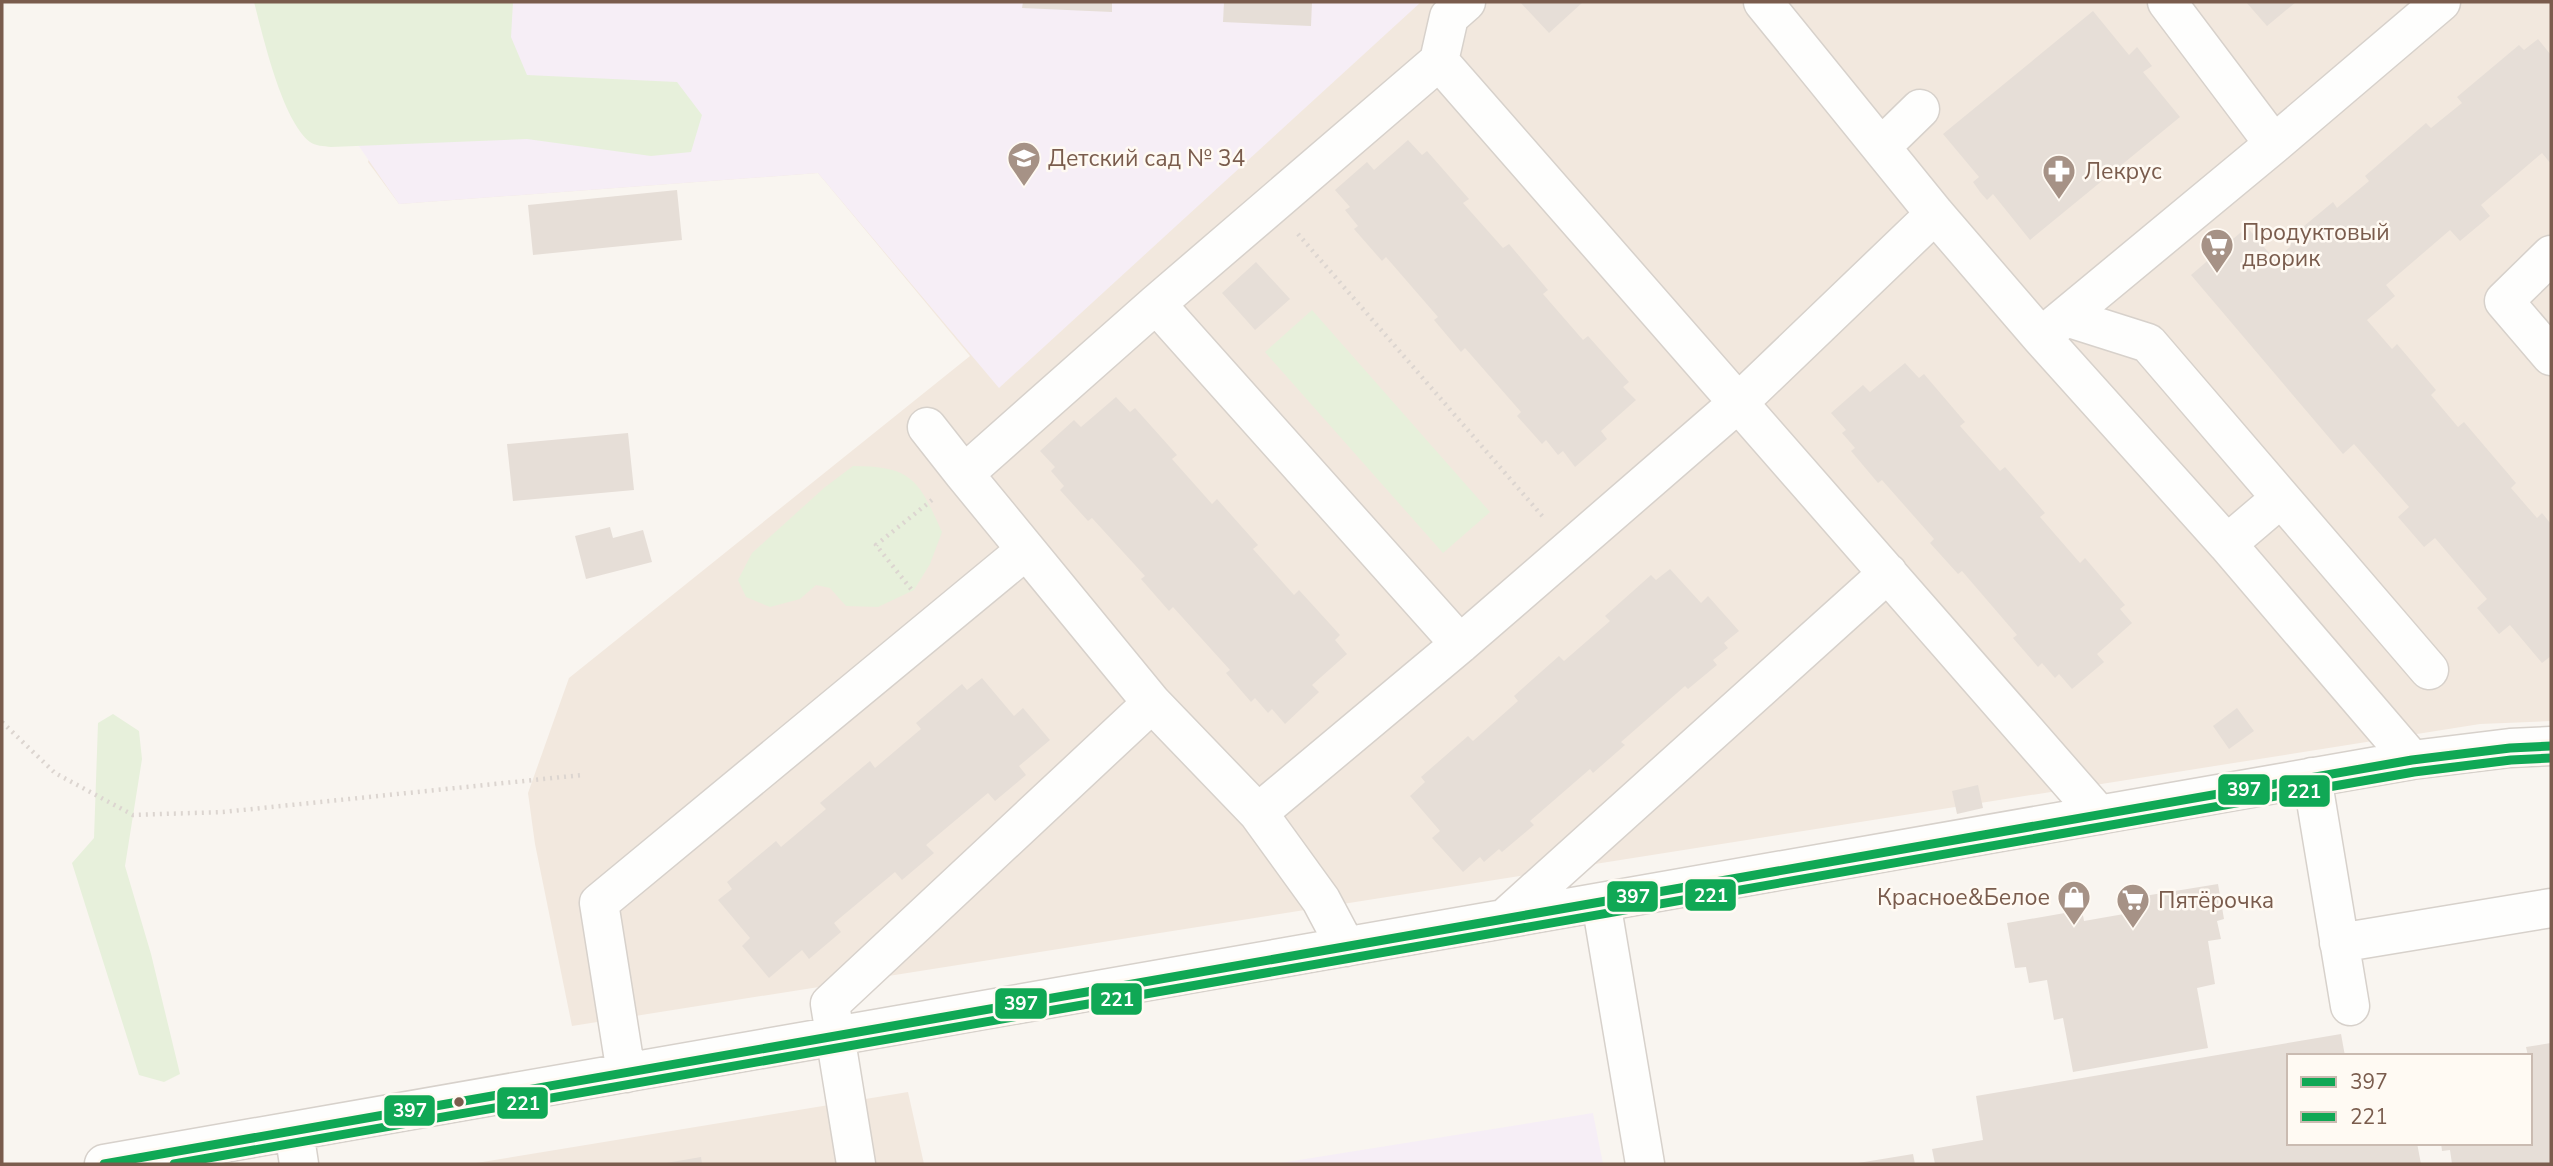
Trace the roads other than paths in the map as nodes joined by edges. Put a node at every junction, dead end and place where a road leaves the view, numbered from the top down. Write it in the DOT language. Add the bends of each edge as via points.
graph roads {
  1 [pos="1466,2"];
  2 [pos="1763,2"];
  3 [pos="2167,2"];
  4 [pos="2441,2"];
  5 [pos="1439,61"];
  6 [pos="1920,109"];
  7 [pos="2274,144"];
  8 [pos="1881,147"];
  9 [pos="1935,214"];
  10 [pos="2551,255"];
  11 [pos="1156,304"];
  12 [pos="2054,327"];
  13 [pos="2551,356"];
  14 [pos="1738,403"];
  15 [pos="927,427"];
  16 [pos="964,474"];
  17 [pos="2281,498"];
  18 [pos="2227,544"];
  19 [pos="1026,550"];
  20 [pos="1888,573"];
  21 [pos="1460,644"];
  22 [pos="2429,670"];
  23 [pos="1152,703"];
  24 [pos="2551,746"];
  25 [pos="2412,760"];
  26 [pos="2312,777"];
  27 [pos="1258,813"];
  28 [pos="2099,814"];
  29 [pos="1601,902"];
  30 [pos="2551,908"];
  31 [pos="1504,919"];
  32 [pos="2339,943"];
  33 [pos="1346,947"];
  34 [pos="2350,1006"];
  35 [pos="834,1037"];
  36 [pos="626,1073"];
  37 [pos="297,1148"];
  38 [pos="104,1164"];
  39 [pos="856,1164"];
  40 [pos="1645,1164"];
  1 -- 5 [label="street" via="1449,17"];
  2 -- 8 [label="street"];
  3 -- 7 [label="street"];
  4 -- 7 [label="street"];
  5 -- 11 [label="street"];
  5 -- 14 [label="street"];
  6 -- 8 [label="street"];
  7 -- 12 [label="street"];
  8 -- 9 [label="street"];
  9 -- 12 [label="street"];
  9 -- 14 [label="street"];
  10 -- 13 [label="street" via="2504,302"];
  11 -- 16 [label="street"];
  11 -- 21 [label="street"];
  12 -- 17 [label="street" via="2148,343"];
  12 -- 18 [label="street"];
  14 -- 20 [label="street"];
  14 -- 21 [label="street"];
  15 -- 16 [label="street"];
  16 -- 19 [label="street"];
  17 -- 18 [label="street"];
  17 -- 22 [label="street"];
  18 -- 25 [label="street"];
  19 -- 23 [label="street"];
  19 -- 36 [label="street" via="599,903"];
  20 -- 28 [label="street"];
  20 -- 31 [label="street"];
  21 -- 27 [label="street"];
  23 -- 27 [label="street"];
  23 -- 35 [label="street" via="830,1004"];
  24 -- 25 [label="street"];
  25 -- 26 [label="street"];
  26 -- 28 [label="street"];
  26 -- 32 [label="street"];
  27 -- 33 [label="street" via="1321,900"];
  28 -- 29 [label="street"];
  29 -- 31 [label="street"];
  29 -- 40 [label="street"];
  30 -- 32 [label="street"];
  31 -- 33 [label="street"];
  32 -- 34 [label="street"];
  33 -- 35 [label="street"];
  35 -- 36 [label="street"];
  35 -- 39 [label="street"];
  36 -- 37 [label="street"];
  37 -- 38 [label="street"];
}
